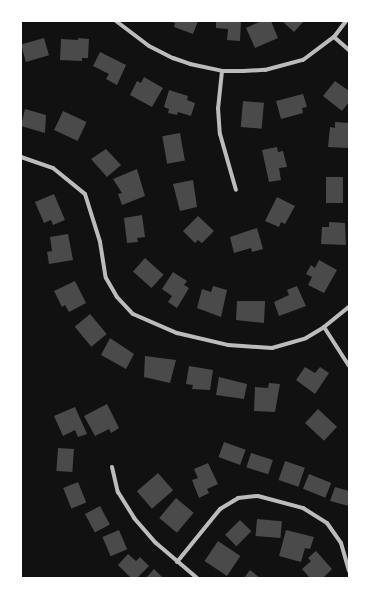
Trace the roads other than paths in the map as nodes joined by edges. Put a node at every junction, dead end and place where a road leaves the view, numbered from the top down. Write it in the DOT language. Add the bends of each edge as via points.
graph roads {
  1 [pos="116,21"];
  2 [pos="346,21"];
  3 [pos="334,37"];
  4 [pos="349,50"];
  5 [pos="222,71"];
  6 [pos="21,157"];
  7 [pos="236,190"];
  8 [pos="349,306"];
  9 [pos="324,327"];
  10 [pos="349,366"];
  11 [pos="112,467"];
  12 [pos="177,562"];
  13 [pos="349,571"];
  14 [pos="197,578"];
  1 -- 5 [label="street" via="149,46 173,58"];
  2 -- 3 [label="street"];
  3 -- 4 [label="street"];
  3 -- 5 [label="street" via="304,60 286,66 265,70"];
  5 -- 7 [label="street" via="218,108 220,134"];
  6 -- 9 [label="street" via="53,168 85,194 100,242 106,278 117,297 133,314 177,333 236,346 287,346"];
  8 -- 9 [label="street"];
  9 -- 10 [label="street"];
  11 -- 12 [label="street" via="118,492 134,518"];
  12 -- 13 [label="street" via="220,509 238,498 258,496 303,508 327,523 341,543"];
  12 -- 14 [label="street"];
}
